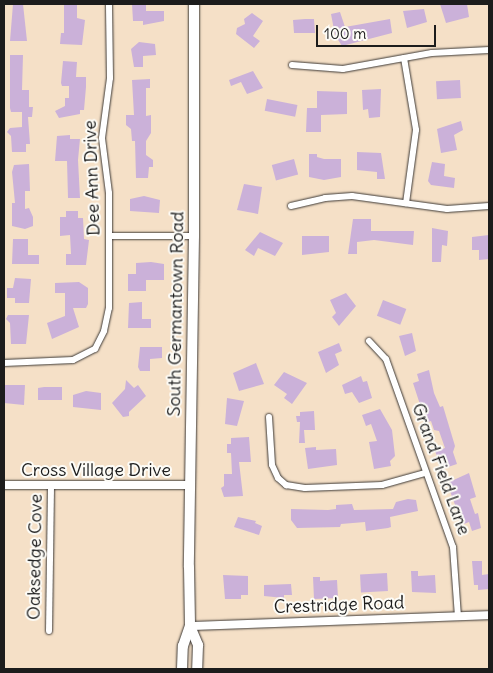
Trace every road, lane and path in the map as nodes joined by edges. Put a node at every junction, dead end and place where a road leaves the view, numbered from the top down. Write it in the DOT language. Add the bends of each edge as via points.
graph roads {
  1 [pos="109,4"];
  2 [pos="194,4"];
  3 [pos="489,50"];
  4 [pos="404,58"];
  5 [pos="292,65"];
  6 [pos="406,203"];
  7 [pos="291,206"];
  8 [pos="489,206"];
  9 [pos="109,236"];
  10 [pos="194,236"];
  11 [pos="369,341"];
  12 [pos="4,363"];
  13 [pos="270,418"];
  14 [pos="425,473"];
  15 [pos="51,484"];
  16 [pos="4,485"];
  17 [pos="189,485"];
  18 [pos="489,615"];
  19 [pos="458,616"];
  20 [pos="190,626"];
  21 [pos="49,631"];
  22 [pos="182,669"];
  23 [pos="197,669"];
  1 -- 9 [label="street, Dee Ann Drive" via="110,78 102,138 108,182"];
  2 -- 10 [label="main road, South Germantown Road"];
  3 -- 4 [label="street"];
  4 -- 5 [label="street" via="343,69"];
  4 -- 6 [label="street" via="416,130"];
  6 -- 7 [label="street" via="352,196"];
  6 -- 8 [label="street" via="447,209"];
  9 -- 10 [label="street"];
  9 -- 12 [label="street, Dee Ann Drive" via="108,315 95,348 61,363"];
  10 -- 17 [label="main road, South Germantown Road"];
  11 -- 14 [label="street, Grand Field Lane" via="386,359"];
  13 -- 14 [label="street" via="272,465 281,482 298,488 375,485"];
  14 -- 19 [label="street, Grand Field Lane" via="454,553"];
  15 -- 16 [label="street, Cross Village Drive"];
  15 -- 17 [label="street, Cross Village Drive"];
  15 -- 21 [label="street, Oaksedge Cove"];
  17 -- 20 [label="main road, South Germantown Road"];
  18 -- 19 [label="street, Crestridge Road"];
  19 -- 20 [label="street, Crestridge Road"];
  20 -- 22 [label="main road, South Germantown Road" via="183,646"];
  20 -- 23 [label="main road, South Germantown Road" via="198,645"];
}
